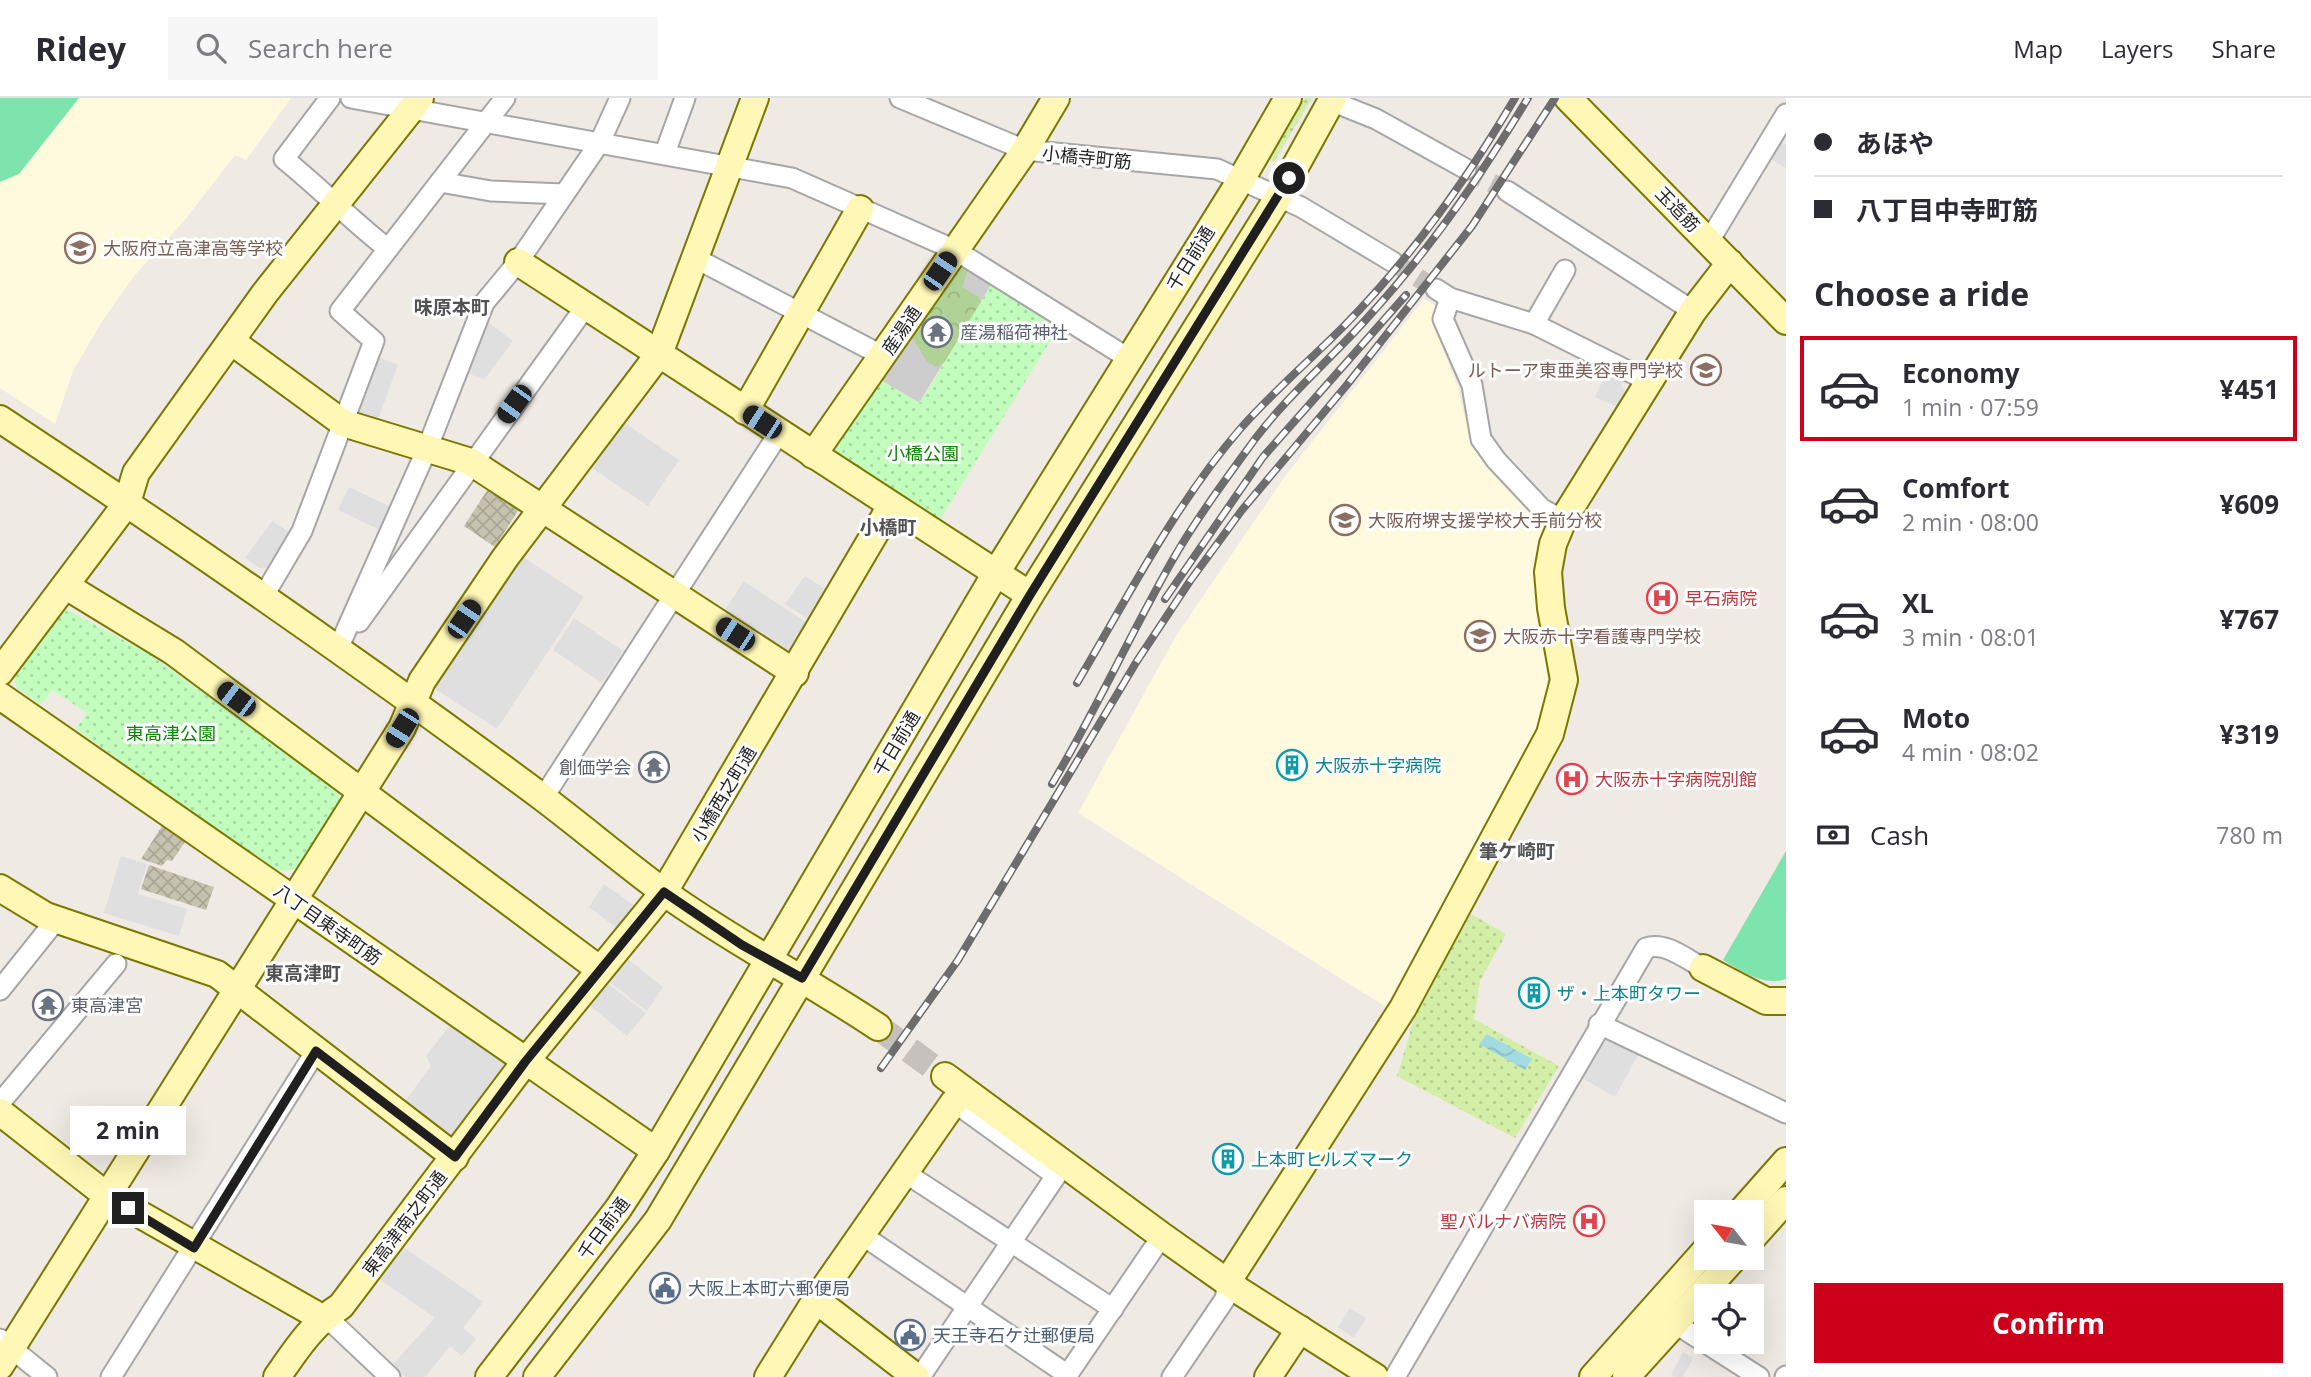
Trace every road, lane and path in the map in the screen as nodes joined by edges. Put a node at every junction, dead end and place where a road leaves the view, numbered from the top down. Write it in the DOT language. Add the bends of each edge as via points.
graph roads {
  1 [pos="331,98"];
  2 [pos="351,98"];
  3 [pos="505,98"];
  4 [pos="620,98"];
  5 [pos="685,98"];
  6 [pos="755,98"];
  7 [pos="900,98"];
  8 [pos="1056,98"];
  9 [pos="1288,98"];
  10 [pos="1568,98"];
  11 [pos="1331,100"];
  12 [pos="416,103"];
  13 [pos="1786,114"];
  14 [pos="486,122"];
  15 [pos="600,142"];
  16 [pos="1025,150"];
  17 [pos="665,153"];
  18 [pos="730,164"];
  19 [pos="1466,169"];
  20 [pos="1242,178"];
  21 [pos="440,182"];
  22 [pos="1507,191"];
  23 [pos="564,194"];
  24 [pos="1279,196"];
  25 [pos="336,202"];
  26 [pos="860,209"];
  27 [pos="1709,241"];
  28 [pos="388,249"];
  29 [pos="955,250"];
  30 [pos="695,258"];
  31 [pos="518,262"];
  32 [pos="1393,262"];
  33 [pos="1730,264"];
  34 [pos="1565,270"];
  35 [pos="586,306"];
  36 [pos="1693,311"];
  37 [pos="800,314"];
  38 [pos="1786,321"];
  39 [pos="1534,324"];
  40 [pos="231,341"];
  41 [pos="659,354"];
  42 [pos="883,356"];
  43 [pos="1128,358"];
  44 [pos="1648,381"];
  45 [pos="745,411"];
  46 [pos="0,419"];
  47 [pos="343,423"];
  48 [pos="779,433"];
  49 [pos="427,449"];
  50 [pos="813,455"];
  51 [pos="471,462"];
  52 [pos="127,503"];
  53 [pos="891,506"];
  54 [pos="542,509"];
  55 [pos="1563,520"];
  56 [pos="996,573"];
  57 [pos="66,586"];
  58 [pos="675,595"];
  59 [pos="1030,595"];
  60 [pos="263,597"];
  61 [pos="337,651"];
  62 [pos="0,672"];
  63 [pos="795,673"];
  64 [pos="0,696"];
  65 [pos="413,703"];
  66 [pos="362,792"];
  67 [pos="543,798"];
  68 [pos="0,888"];
  69 [pos="664,892"];
  70 [pos="295,900"];
  71 [pos="56,920"];
  72 [pos="123,955"];
  73 [pos="768,959"];
  74 [pos="1703,968"];
  75 [pos="599,969"];
  76 [pos="802,978"];
  77 [pos="237,987"];
  78 [pos="0,990"];
  79 [pos="1786,1001"];
  80 [pos="1599,1024"];
  81 [pos="878,1027"];
  82 [pos="316,1051"];
  83 [pos="525,1062"];
  84 [pos="945,1076"];
  85 [pos="954,1102"];
  86 [pos="0,1103"];
  87 [pos="0,1112"];
  88 [pos="1786,1113"];
  89 [pos="656,1151"];
  90 [pos="455,1157"];
  91 [pos="1786,1161"];
  92 [pos="1059,1170"];
  93 [pos="907,1174"];
  94 [pos="106,1195"];
  95 [pos="1752,1200"];
  96 [pos="1784,1205"];
  97 [pos="1764,1226"];
  98 [pos="862,1236"];
  99 [pos="1162,1236"];
  100 [pos="1010,1243"];
  101 [pos="194,1248"];
  102 [pos="1694,1263"];
  103 [pos="1723,1270"];
  104 [pos="1228,1281"];
  105 [pos="816,1300"];
  106 [pos="967,1306"];
  107 [pos="1113,1310"];
  108 [pos="322,1318"];
  109 [pos="1676,1324"];
  110 [pos="1300,1329"];
  111 [pos="4,1351"];
  112 [pos="1067,1376"];
  113 [pos="47,1377"];
  114 [pos="111,1377"];
  115 [pos="277,1377"];
  116 [pos="390,1377"];
  117 [pos="489,1377"];
  118 [pos="537,1377"];
  119 [pos="768,1377"];
  120 [pos="918,1377"];
  121 [pos="1172,1377"];
  122 [pos="1268,1377"];
  123 [pos="1375,1377"];
  124 [pos="1395,1377"];
  125 [pos="1593,1377"];
  126 [pos="1626,1377"];
  127 [pos="1759,1377"];
  1 -- 25 [label="street" via="284,159"];
  2 -- 12 [label="street"];
  3 -- 14 [label="street"];
  4 -- 15 [label="street"];
  5 -- 17 [label="street"];
  6 -- 18 [label="street"];
  7 -- 16 [label="street, 小橋寺町筋"];
  8 -- 16 [label="street, 産湯通"];
  9 -- 20 [label="street, 千日前通"];
  10 -- 27 [label="street, 玉造筋"];
  11 -- 19 [label="street" via="1376,119"];
  11 -- 24 [label="street"];
  12 -- 14 [label="street"];
  12 -- 25 [label="street"];
  13 -- 27 [label="street"];
  14 -- 15 [label="street"];
  14 -- 21 [label="street"];
  15 -- 17 [label="street"];
  15 -- 23 [label="street"];
  16 -- 20 [label="street, 小橋寺町筋" via="1217,169"];
  16 -- 29 [label="street, 産湯通"];
  17 -- 18 [label="street"];
  18 -- 26 [label="street" via="792,178"];
  18 -- 30 [label="street"];
  20 -- 24 [label="street, 小橋寺町筋"];
  20 -- 43 [label="street, 千日前通"];
  21 -- 23 [label="street" via="491,191"];
  21 -- 28 [label="street"];
  22 -- 36 [label="street"];
  23 -- 31 [label="street"];
  24 -- 32 [label="street, 小橋寺町筋"];
  24 -- 59 [label="street"];
  25 -- 28 [label="street" via="341,212"];
  25 -- 40 [label="street"];
  26 -- 29 [label="street"];
  26 -- 37 [label="street"];
  27 -- 33 [label="street, 玉造筋"];
  28 -- 47 [label="street" via="340,311 374,341"];
  29 -- 42 [label="street, 産湯通"];
  29 -- 43 [label="street"];
  30 -- 37 [label="street"];
  30 -- 41 [label="street"];
  31 -- 35 [label="street"];
  31 -- 49 [label="street" via="484,303"];
  33 -- 36 [label="street"];
  33 -- 38 [label="street, 玉造筋"];
  34 -- 39 [label="street"];
  35 -- 41 [label="street"];
  35 -- 51 [label="street"];
  36 -- 44 [label="street"];
  37 -- 42 [label="street"];
  37 -- 45 [label="street"];
  39 -- 44 [label="street"];
  39 -- 55 [label="street" via="1443,293 1443,319 1472,385 1481,439 1542,509"];
  40 -- 47 [label="street"];
  40 -- 52 [label="street" via="136,473"];
  41 -- 45 [label="street"];
  41 -- 54 [label="street"];
  42 -- 50 [label="street, 産湯通"];
  43 -- 56 [label="street, 千日前通"];
  44 -- 55 [label="street"];
  45 -- 48 [label="street"];
  46 -- 52 [label="street"];
  47 -- 49 [label="street"];
  47 -- 60 [label="street" via="302,531"];
  48 -- 50 [label="street"];
  48 -- 58 [label="street"];
  49 -- 51 [label="street"];
  49 -- 61 [label="street"];
  50 -- 53 [label="street"];
  51 -- 54 [label="street"];
  51 -- 61 [label="street"];
  52 -- 57 [label="street"];
  52 -- 60 [label="street"];
  53 -- 56 [label="street"];
  53 -- 63 [label="street, 小橋西之町通"];
  54 -- 58 [label="street"];
  54 -- 65 [label="street" via="422,681"];
  55 -- 104 [label="street" via="1548,572 1564,680 1550,734 1403,1008"];
  56 -- 59 [label="street"];
  56 -- 73 [label="street, 千日前通"];
  57 -- 62 [label="street"];
  57 -- 66 [label="street" via="174,652"];
  58 -- 63 [label="street"];
  58 -- 67 [label="street"];
  59 -- 76 [label="street"];
  60 -- 61 [label="street"];
  61 -- 65 [label="street"];
  63 -- 69 [label="street, 小橋西之町通"];
  64 -- 70 [label="street, 八丁目東寺町筋"];
  65 -- 66 [label="street"];
  65 -- 67 [label="street"];
  66 -- 70 [label="street"];
  66 -- 75 [label="street"];
  67 -- 69 [label="street"];
  68 -- 71 [label="street"];
  69 -- 73 [label="street"];
  69 -- 75 [label="street, 小橋西之町通"];
  70 -- 77 [label="street"];
  70 -- 83 [label="street, 八丁目東寺町筋"];
  71 -- 72 [label="street"];
  71 -- 78 [label="street"];
  72 -- 77 [label="street" via="217,974"];
  72 -- 86 [label="street"];
  73 -- 76 [label="street"];
  73 -- 89 [label="street, 千日前通"];
  74 -- 79 [label="street" via="1766,1002"];
  74 -- 80 [label="street" via="1666,947 1655,944 1646,948"];
  75 -- 83 [label="street, 小橋西之町通"];
  76 -- 81 [label="street"];
  76 -- 118 [label="street" via="658,1220"];
  77 -- 82 [label="street"];
  77 -- 94 [label="street"];
  80 -- 88 [label="street"];
  80 -- 124 [label="street"];
  82 -- 90 [label="street"];
  82 -- 101 [label="street"];
  83 -- 89 [label="street, 八丁目東寺町筋"];
  83 -- 90 [label="street, 東高津南之町通"];
  84 -- 92 [label="street"];
  85 -- 92 [label="street"];
  85 -- 93 [label="street"];
  87 -- 94 [label="street"];
  89 -- 117 [label="street, 千日前通" via="618,1209"];
  90 -- 108 [label="street, 東高津南之町通" via="341,1307"];
  91 -- 95 [label="street"];
  92 -- 99 [label="street"];
  92 -- 100 [label="street"];
  93 -- 98 [label="street"];
  93 -- 100 [label="street"];
  94 -- 101 [label="street"];
  94 -- 111 [label="street"];
  96 -- 97 [label="street"];
  98 -- 105 [label="street"];
  98 -- 106 [label="street"];
  99 -- 104 [label="street"];
  99 -- 107 [label="street"];
  100 -- 106 [label="street"];
  100 -- 107 [label="street"];
  101 -- 108 [label="street"];
  101 -- 114 [label="street"];
  102 -- 125 [label="street"];
  103 -- 109 [label="street"];
  104 -- 110 [label="street"];
  104 -- 121 [label="street" via="1225,1299"];
  105 -- 119 [label="street"];
  105 -- 120 [label="street"];
  106 -- 112 [label="street"];
  106 -- 120 [label="street"];
  107 -- 112 [label="street"];
  108 -- 115 [label="street, 東高津南之町通"];
  108 -- 116 [label="street"];
  109 -- 126 [label="street"];
  109 -- 127 [label="street"];
  110 -- 122 [label="street"];
  110 -- 123 [label="street"];
  111 -- 113 [label="street"];
}
